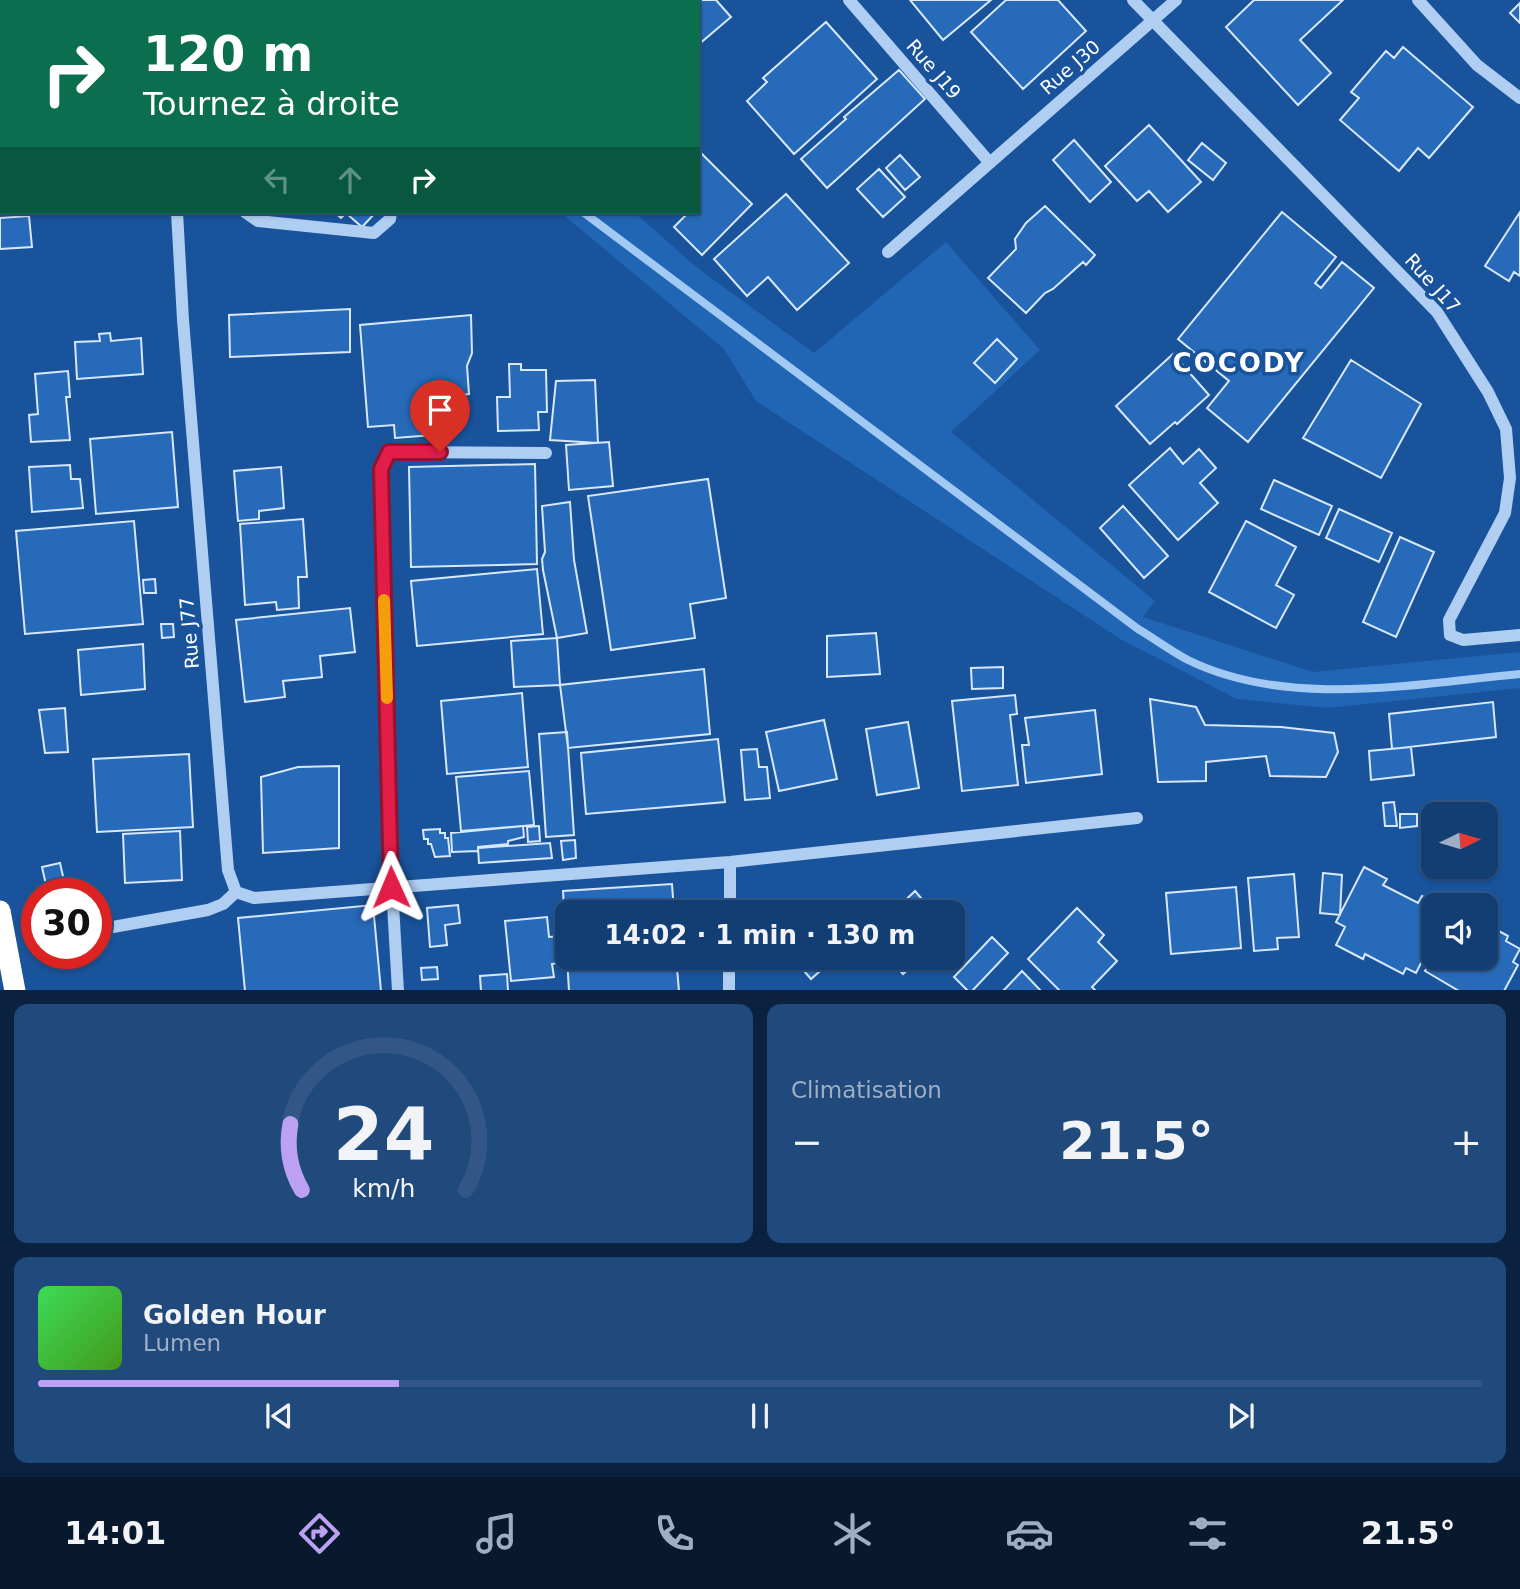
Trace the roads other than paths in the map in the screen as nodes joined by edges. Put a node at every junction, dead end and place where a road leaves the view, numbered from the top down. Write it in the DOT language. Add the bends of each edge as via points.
graph roads {
  1 [pos="849,0"];
  2 [pos="1133,0"];
  3 [pos="1176,0"];
  4 [pos="1418,0"];
  5 [pos="1152,21"];
  6 [pos="1520,98"];
  7 [pos="990,163"];
  8 [pos="177,214"];
  9 [pos="248,214"];
  10 [pos="391,214"];
  11 [pos="888,252"];
  12 [pos="546,453"];
  13 [pos="1520,635"];
  14 [pos="1137,818"];
  15 [pos="730,862"];
  16 [pos="391,887"];
  17 [pos="236,892"];
  18 [pos="730,900"];
  19 [pos="0,911"];
  20 [pos="112,927"];
  21 [pos="729,970"];
  22 [pos="15,990"];
  23 [pos="398,990"];
  24 [pos="729,990"];
  1 -- 7 [label="street, Rue J19"];
  2 -- 5 [label="street, Rue J17"];
  3 -- 5 [label="street, Rue J30"];
  4 -- 6 [label="street" via="1477,65"];
  5 -- 7 [label="street, Rue J30"];
  5 -- 13 [label="street, Rue J17" via="1437,312 1488,393 1506,429 1510,478 1505,513 1449,620 1450,635 1463,640"];
  7 -- 11 [label="street, Rue J30"];
  8 -- 17 [label="street, Rue J77" via="228,870"];
  9 -- 10 [label="street" via="258,221 374,233"];
  12 -- 16 [label="street" via="389,452 381,469"];
  14 -- 15 [label="street"];
  15 -- 16 [label="street"];
  15 -- 18 [label="street"];
  16 -- 17 [label="street" via="254,898"];
  16 -- 23 [label="street"];
  17 -- 20 [label="street" via="208,910"];
  19 -- 22 [label="highway"];
  21 -- 24 [label="street"];
}
